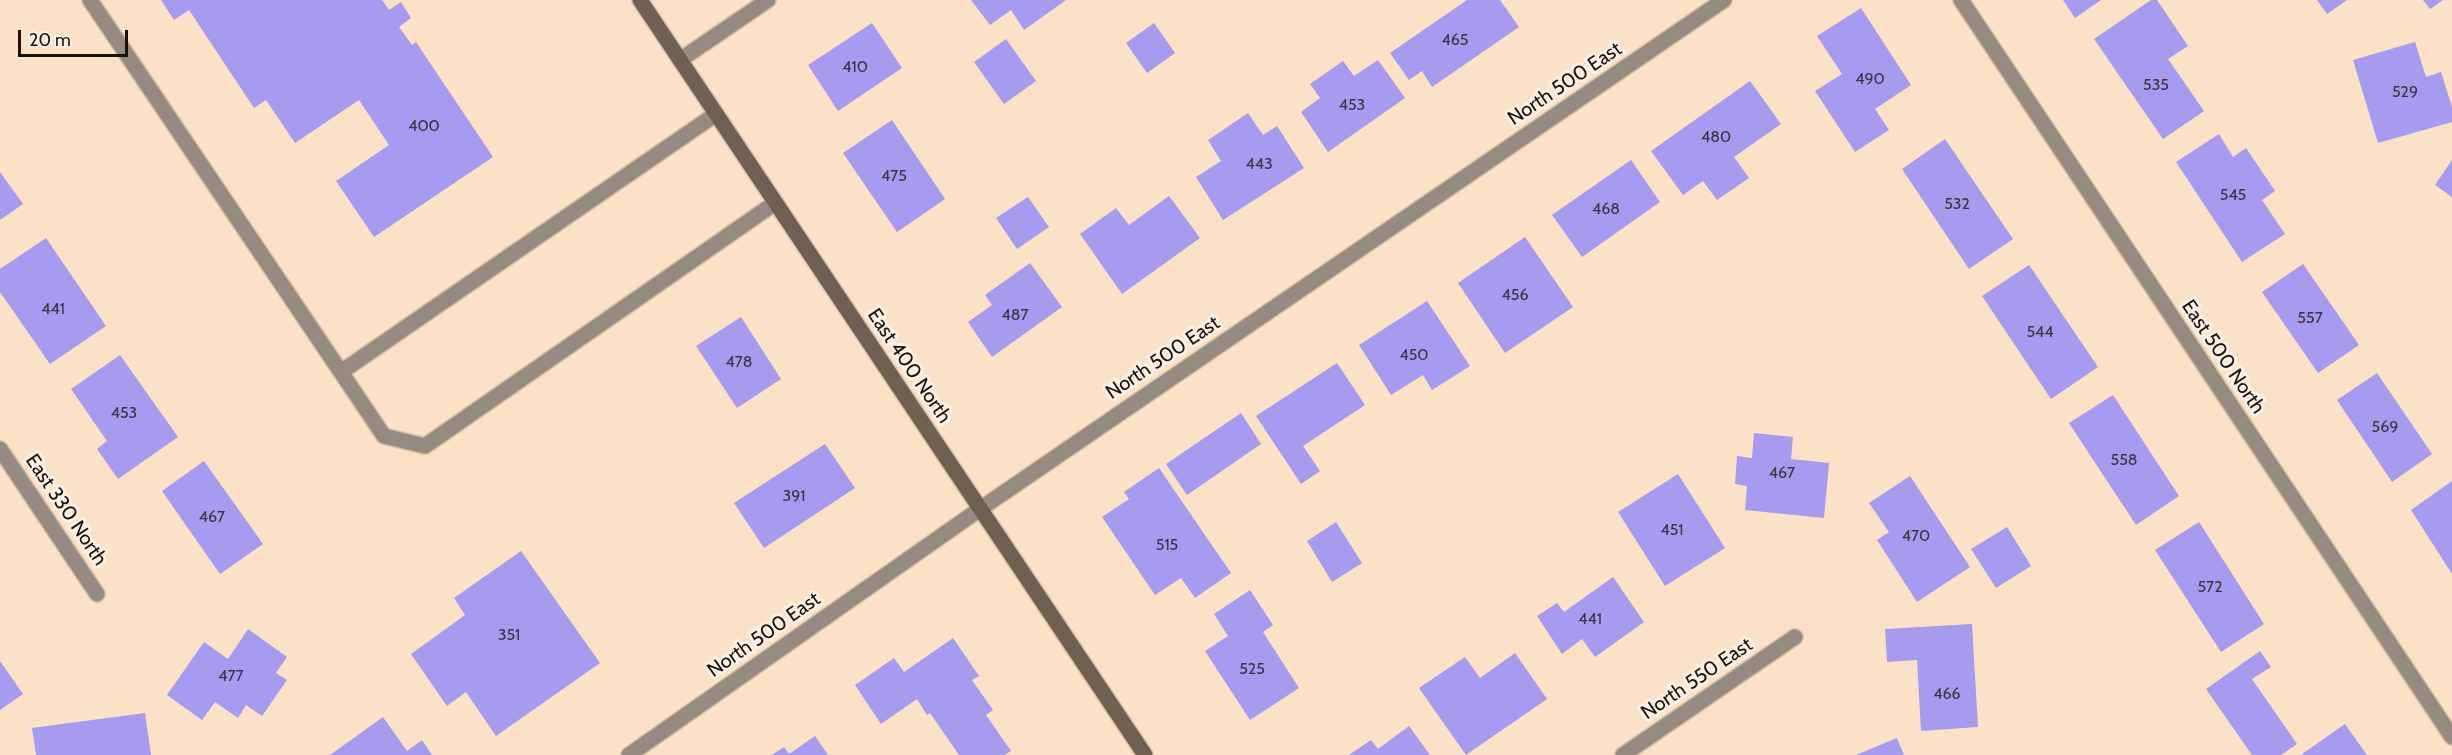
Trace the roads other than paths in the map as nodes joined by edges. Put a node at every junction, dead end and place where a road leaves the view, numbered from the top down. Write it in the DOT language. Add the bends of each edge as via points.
graph roads {
  1 [pos="90,0"];
  2 [pos="640,0"];
  3 [pos="768,0"];
  4 [pos="1724,0"];
  5 [pos="1960,0"];
  6 [pos="680,60"];
  7 [pos="716,114"];
  8 [pos="775,202"];
  9 [pos="341,372"];
  10 [pos="0,449"];
  11 [pos="6,473"];
  12 [pos="980,509"];
  13 [pos="97,594"];
  14 [pos="1795,637"];
  15 [pos="2452,737"];
  16 [pos="629,755"];
  17 [pos="1145,755"];
  18 [pos="1623,755"];
  1 -- 9 [label="street"];
  2 -- 6 [label="main road, East 400 North"];
  3 -- 6 [label="street"];
  4 -- 12 [label="street, North 500 East"];
  5 -- 15 [label="street, East 500 North"];
  6 -- 7 [label="main road, East 400 North"];
  7 -- 8 [label="main road, East 400 North"];
  7 -- 9 [label="street"];
  8 -- 9 [label="street" via="425,446 384,436"];
  8 -- 12 [label="main road, East 400 North"];
  10 -- 11 [label="street, East 330 North"];
  11 -- 13 [label="street, East 330 North"];
  12 -- 16 [label="street, North 500 East"];
  12 -- 17 [label="main road, East 400 North"];
  14 -- 18 [label="street, North 550 East"];
}
